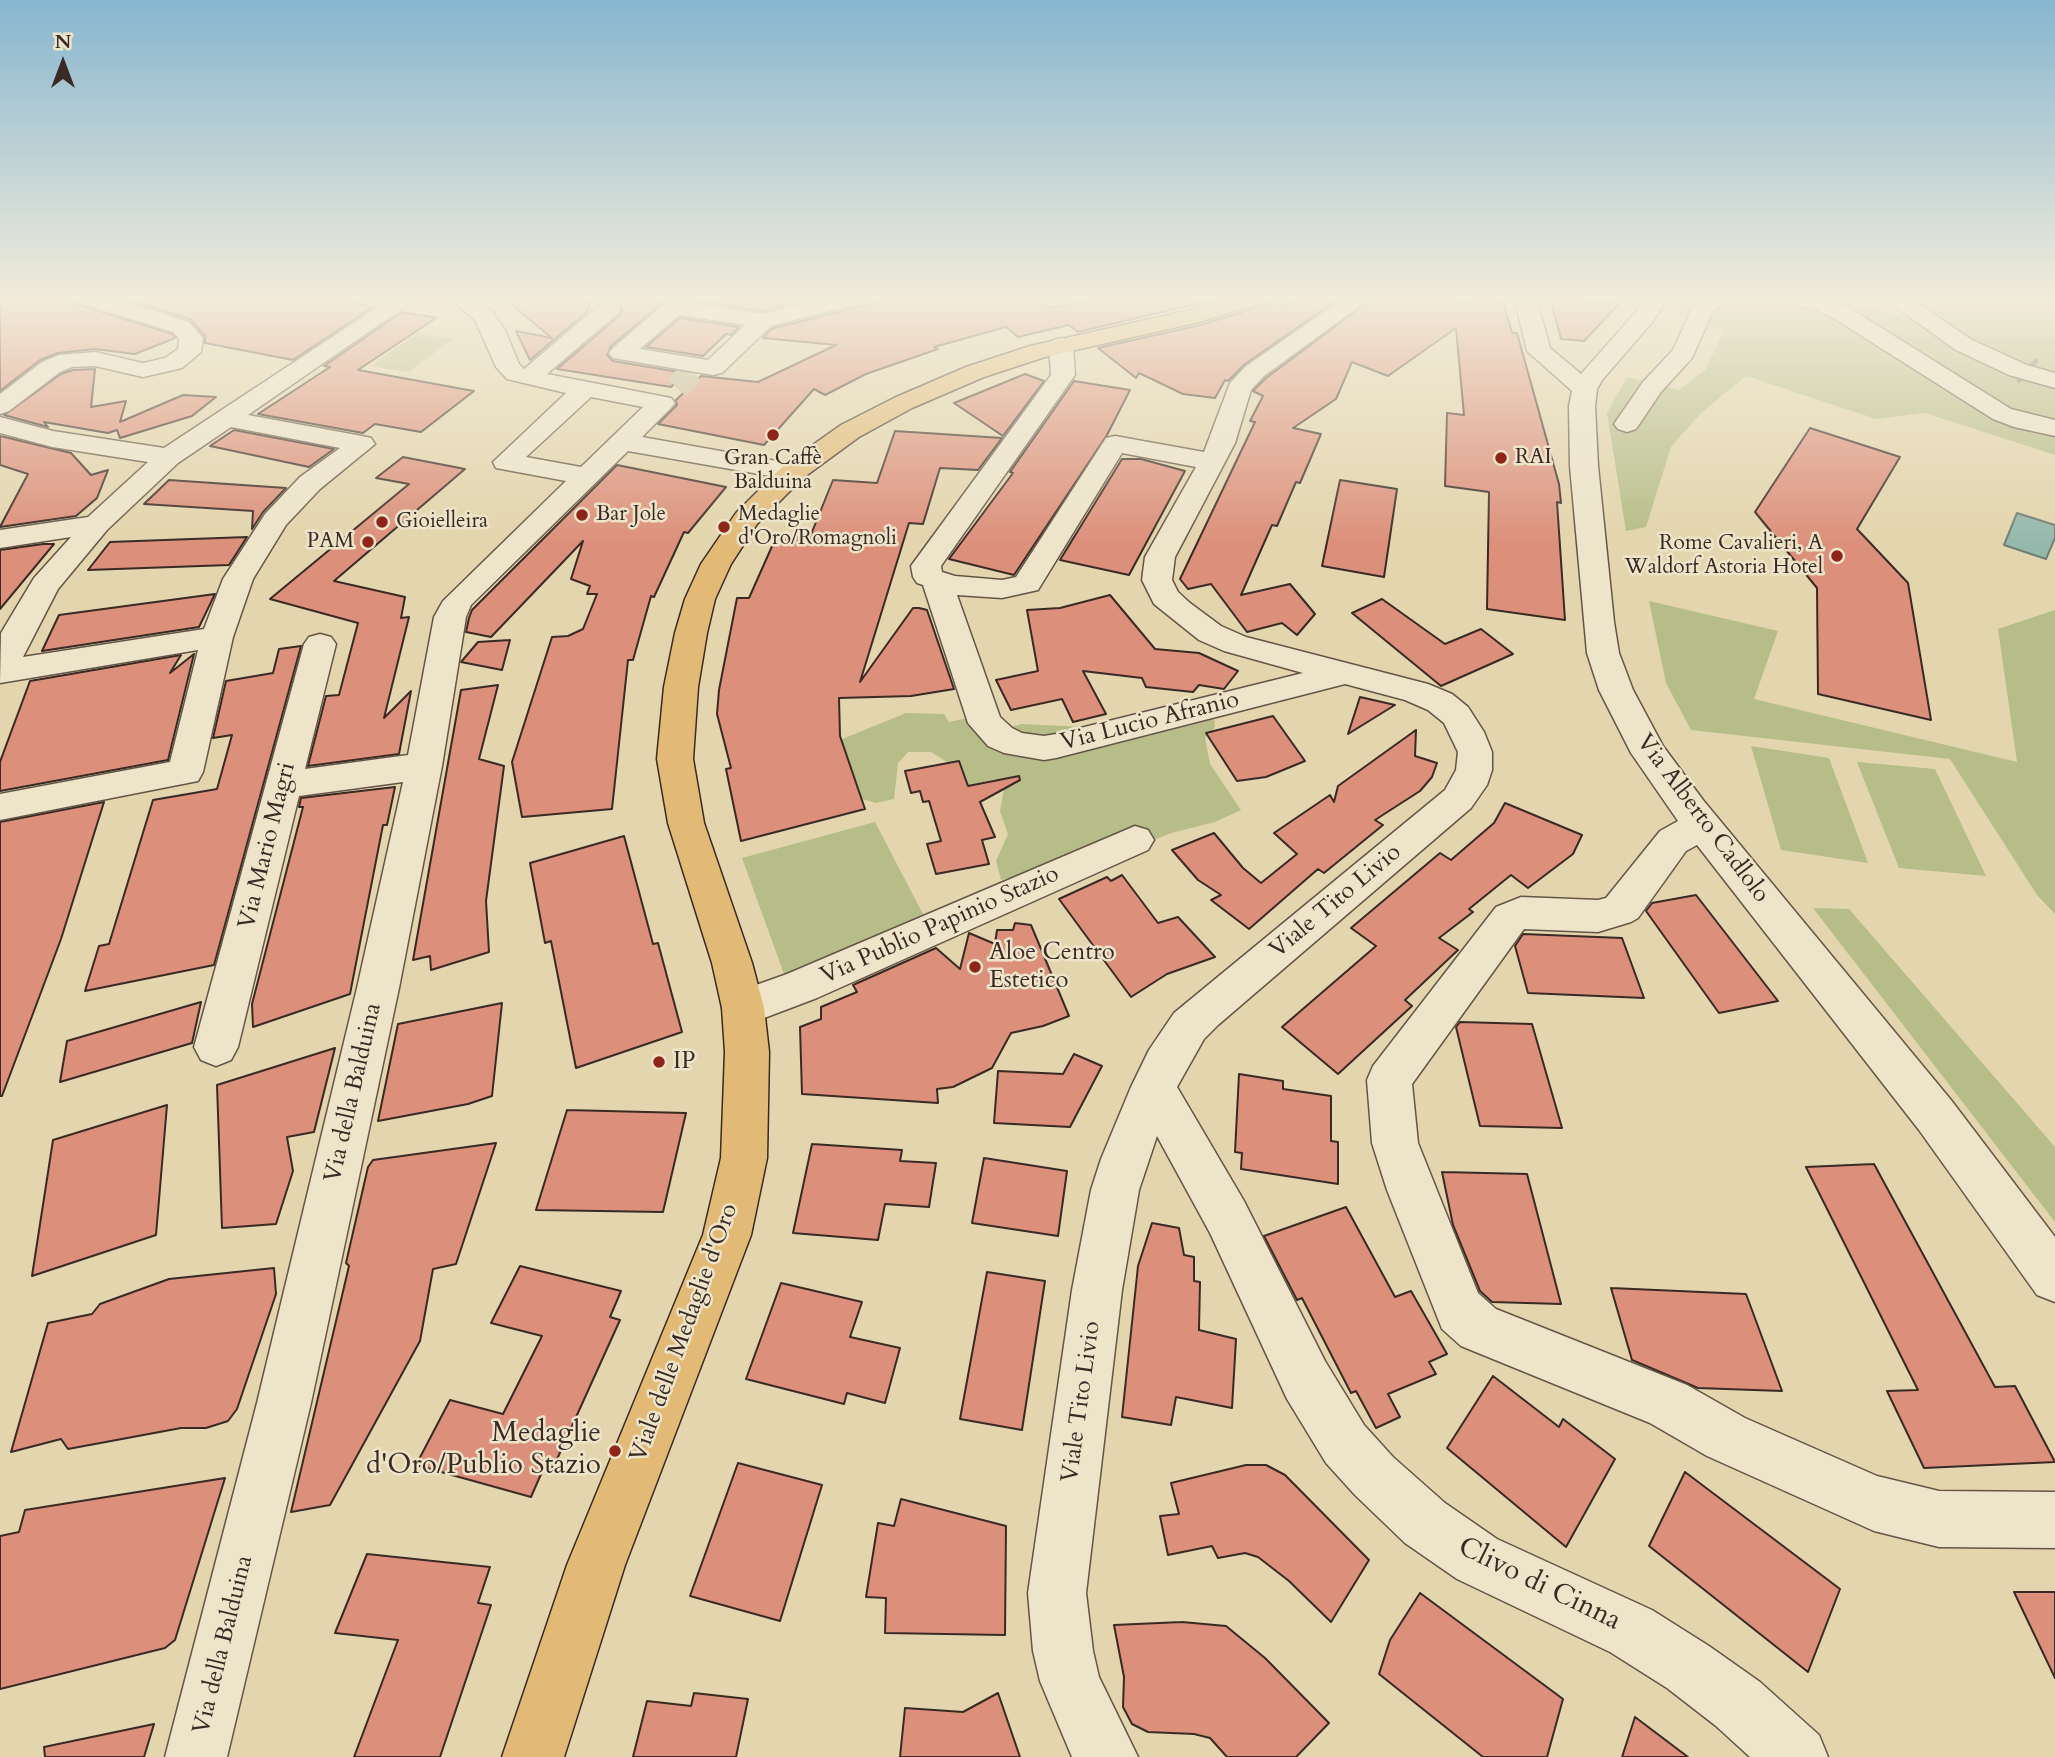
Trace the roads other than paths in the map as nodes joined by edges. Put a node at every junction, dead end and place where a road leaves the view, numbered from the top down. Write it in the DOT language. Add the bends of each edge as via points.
graph roads {
  1 [pos="35,379"];
  2 [pos="286,379"];
  3 [pos="528,379"];
  4 [pos="676,379"];
  5 [pos="689,379"];
  6 [pos="958,379"];
  7 [pos="1041,379"];
  8 [pos="1246,379"];
  9 [pos="1573,379"];
  10 [pos="1591,379"];
  11 [pos="1659,379"];
  12 [pos="1946,379"];
  13 [pos="682,382"];
  14 [pos="585,389"];
  15 [pos="1585,389"];
  16 [pos="0,405"];
  17 [pos="227,419"];
  18 [pos="1627,424"];
  19 [pos="0,425"];
  20 [pos="2055,428"];
  21 [pos="623,442"];
  22 [pos="169,457"];
  23 [pos="1213,462"];
  24 [pos="793,472"];
  25 [pos="586,476"];
  26 [pos="97,524"];
  27 [pos="0,539"];
  28 [pos="937,582"];
  29 [pos="218,637"];
  30 [pos="320,644"];
  31 [pos="0,671"];
  32 [pos="1343,673"];
  33 [pos="424,766"];
  34 [pos="284,785"];
  35 [pos="0,807"];
  36 [pos="1702,824"];
  37 [pos="1135,840"];
  38 [pos="743,1007"];
  39 [pos="216,1047"];
  40 [pos="1153,1087"];
  41 [pos="2055,1277"];
  42 [pos="2055,1520"];
  43 [pos="196,1757"];
  44 [pos="533,1757"];
  45 [pos="1107,1757"];
  46 [pos="1797,1757"];
  1 -- 16 [label="street"];
  2 -- 17 [label="street"];
  3 -- 14 [label="street"];
  4 -- 13 [label="street"];
  5 -- 13 [label="street"];
  6 -- 24 [label="main road, Viale delle Medaglie d'Oro" via="850,431"];
  7 -- 28 [label="street, Via Lucio Afranio" via="926,566 926,574"];
  8 -- 23 [label="street, Viale Tito Livio" via="1236,395"];
  9 -- 15 [label="street"];
  10 -- 15 [label="street, Via Alberto Cadlolo"];
  11 -- 18 [label="street"];
  12 -- 20 [label="street" via="2002,414"];
  13 -- 14 [label="street"];
  13 -- 21 [label="street, Via della Balduina"];
  14 -- 25 [label="street" via="506,462"];
  15 -- 36 [label="street, Via Alberto Cadlolo" via="1581,412 1584,466 1603,653 1639,736"];
  17 -- 22 [label="street"];
  17 -- 29 [label="street" via="362,444 310,482 275,520 238,579"];
  19 -- 22 [label="street" via="59,440"];
  21 -- 24 [label="street"];
  21 -- 25 [label="street, Via della Balduina"];
  22 -- 26 [label="street"];
  23 -- 28 [label="street" via="1115,444 1027,583 1002,589"];
  23 -- 32 [label="street, Viale Tito Livio" via="1160,557 1156,573 1165,597 1198,625 1235,644"];
  24 -- 38 [label="main road, Viale delle Medaglie d'Oro" via="735,531 708,581 691,633 676,738 686,823"];
  25 -- 33 [label="street, Via della Balduina" via="453,608"];
  26 -- 27 [label="street"];
  26 -- 31 [label="street" via="38,596"];
  28 -- 32 [label="street, Via Lucio Afranio" via="985,723 1016,744 1056,746"];
  29 -- 31 [label="street"];
  29 -- 35 [label="street" via="185,772"];
  30 -- 34 [label="street, Via Mario Magri"];
  32 -- 40 [label="street, Viale Tito Livio" via="1416,692 1451,710 1475,752 1469,785 1445,811 1203,1012 1177,1042"];
  33 -- 34 [label="street"];
  33 -- 43 [label="street, Via della Balduina" via="284,1403"];
  34 -- 39 [label="street, Via Mario Magri"];
  36 -- 41 [label="street, Via Alberto Cadlolo" via="1935,1115"];
  36 -- 42 [label="street" via="1673,841 1617,911 1598,916 1536,912 1510,918 1389,1080 1395,1143 1460,1311 1479,1328 1668,1404 1726,1437 1874,1503 1939,1519"];
  37 -- 38 [label="street, Via Publio Papinio Stazio" via="802,986"];
  38 -- 44 [label="main road, Viale delle Medaglie d'Oro" via="746,1139 727,1235 596,1565"];
  40 -- 45 [label="street, Viale Tito Livio" via="1124,1159 1109,1222 1058,1575 1060,1630 1070,1681"];
  40 -- 46 [label="street, Clivo di Cinna" via="1227,1217 1306,1380 1345,1444 1374,1476 1425,1523 1477,1559 1631,1631 1688,1667"];
}
